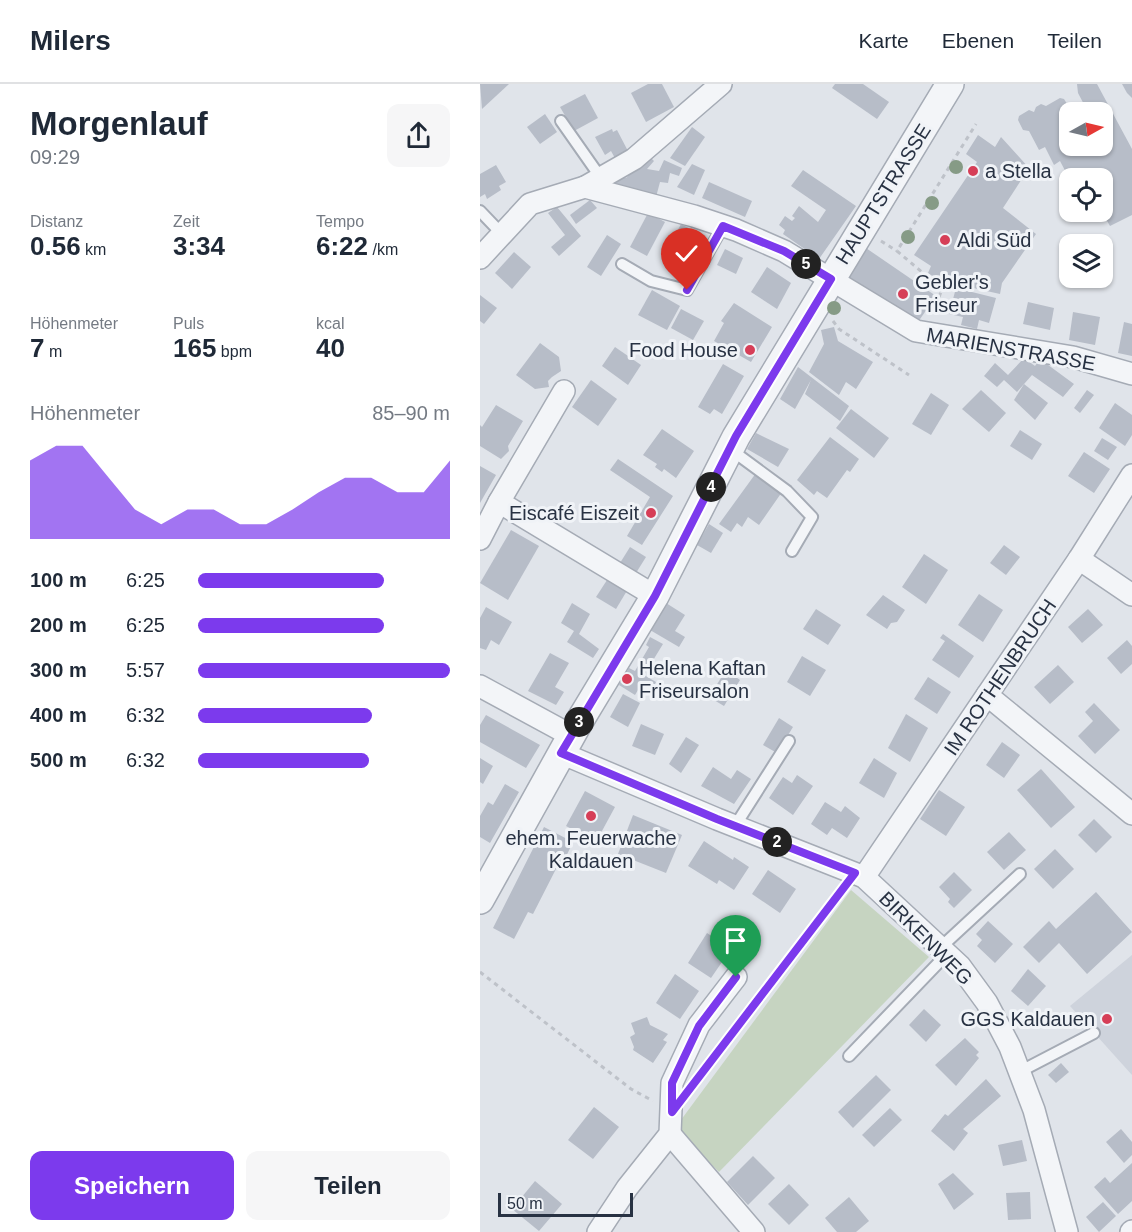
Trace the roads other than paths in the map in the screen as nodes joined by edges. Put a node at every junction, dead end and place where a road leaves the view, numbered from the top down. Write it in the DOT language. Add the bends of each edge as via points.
graph roads {
  1 [pos="721,84"];
  2 [pos="950,84"];
  3 [pos="561,121"];
  4 [pos="593,183"];
  5 [pos="480,211"];
  6 [pos="723,226"];
  7 [pos="502,234"];
  8 [pos="480,258"];
  9 [pos="622,264"];
  10 [pos="831,279"];
  11 [pos="1132,374"];
  12 [pos="564,391"];
  13 [pos="730,448"];
  14 [pos="1132,475"];
  15 [pos="499,502"];
  16 [pos="480,539"];
  17 [pos="792,551"];
  18 [pos="1079,559"];
  19 [pos="655,596"];
  20 [pos="1132,596"];
  21 [pos="480,686"];
  22 [pos="987,695"];
  23 [pos="789,741"];
  24 [pos="566,745"];
  25 [pos="1132,814"];
  26 [pos="735,826"];
  27 [pos="1020,874"];
  28 [pos="860,875"];
  29 [pos="480,900"];
  30 [pos="943,951"];
  31 [pos="736,977"];
  32 [pos="1094,1033"];
  33 [pos="849,1056"];
  34 [pos="1019,1072"];
  35 [pos="670,1134"];
  36 [pos="598,1232"];
  37 [pos="754,1232"];
  38 [pos="1067,1232"];
  1 -- 4 [label="street" via="634,159"];
  2 -- 10 [label="street, HAUPTSTRASSE"];
  3 -- 4 [label="lane"];
  4 -- 6 [label="street, MARIENSTRASSE"];
  4 -- 7 [label="street" via="530,204"];
  5 -- 7 [label="lane"];
  6 -- 9 [label="lane" via="687,290 651,281"];
  6 -- 10 [label="street, MARIENSTRASSE" via="784,251"];
  7 -- 8 [label="street"];
  10 -- 11 [label="street, MARIENSTRASSE" via="916,332 1073,357"];
  10 -- 13 [label="street, HAUPTSTRASSE"];
  12 -- 15 [label="street"];
  13 -- 17 [label="lane" via="786,491 812,517"];
  13 -- 19 [label="street, HAUPTSTRASSE"];
  14 -- 18 [label="street, IM ROTHENBRUCH"];
  15 -- 16 [label="street"];
  15 -- 19 [label="street"];
  18 -- 20 [label="street"];
  18 -- 22 [label="street, IM ROTHENBRUCH"];
  19 -- 24 [label="street, HAUPTSTRASSE"];
  21 -- 24 [label="street, BIRKENWEG"];
  22 -- 25 [label="street"];
  22 -- 28 [label="street, IM ROTHENBRUCH"];
  23 -- 26 [label="lane"];
  24 -- 26 [label="street, BIRKENWEG"];
  24 -- 29 [label="street, HAUPTSTRASSE"];
  26 -- 28 [label="street, BIRKENWEG"];
  27 -- 30 [label="lane"];
  28 -- 30 [label="street, BIRKENWEG"];
  30 -- 33 [label="lane"];
  30 -- 34 [label="street, BIRKENWEG" via="960,966 987,1003"];
  31 -- 35 [label="street" via="699,1026 672,1083"];
  32 -- 34 [label="lane"];
  34 -- 38 [label="street, BIRKENWEG" via="1034,1110"];
  35 -- 36 [label="street"];
  35 -- 37 [label="street"];
}
